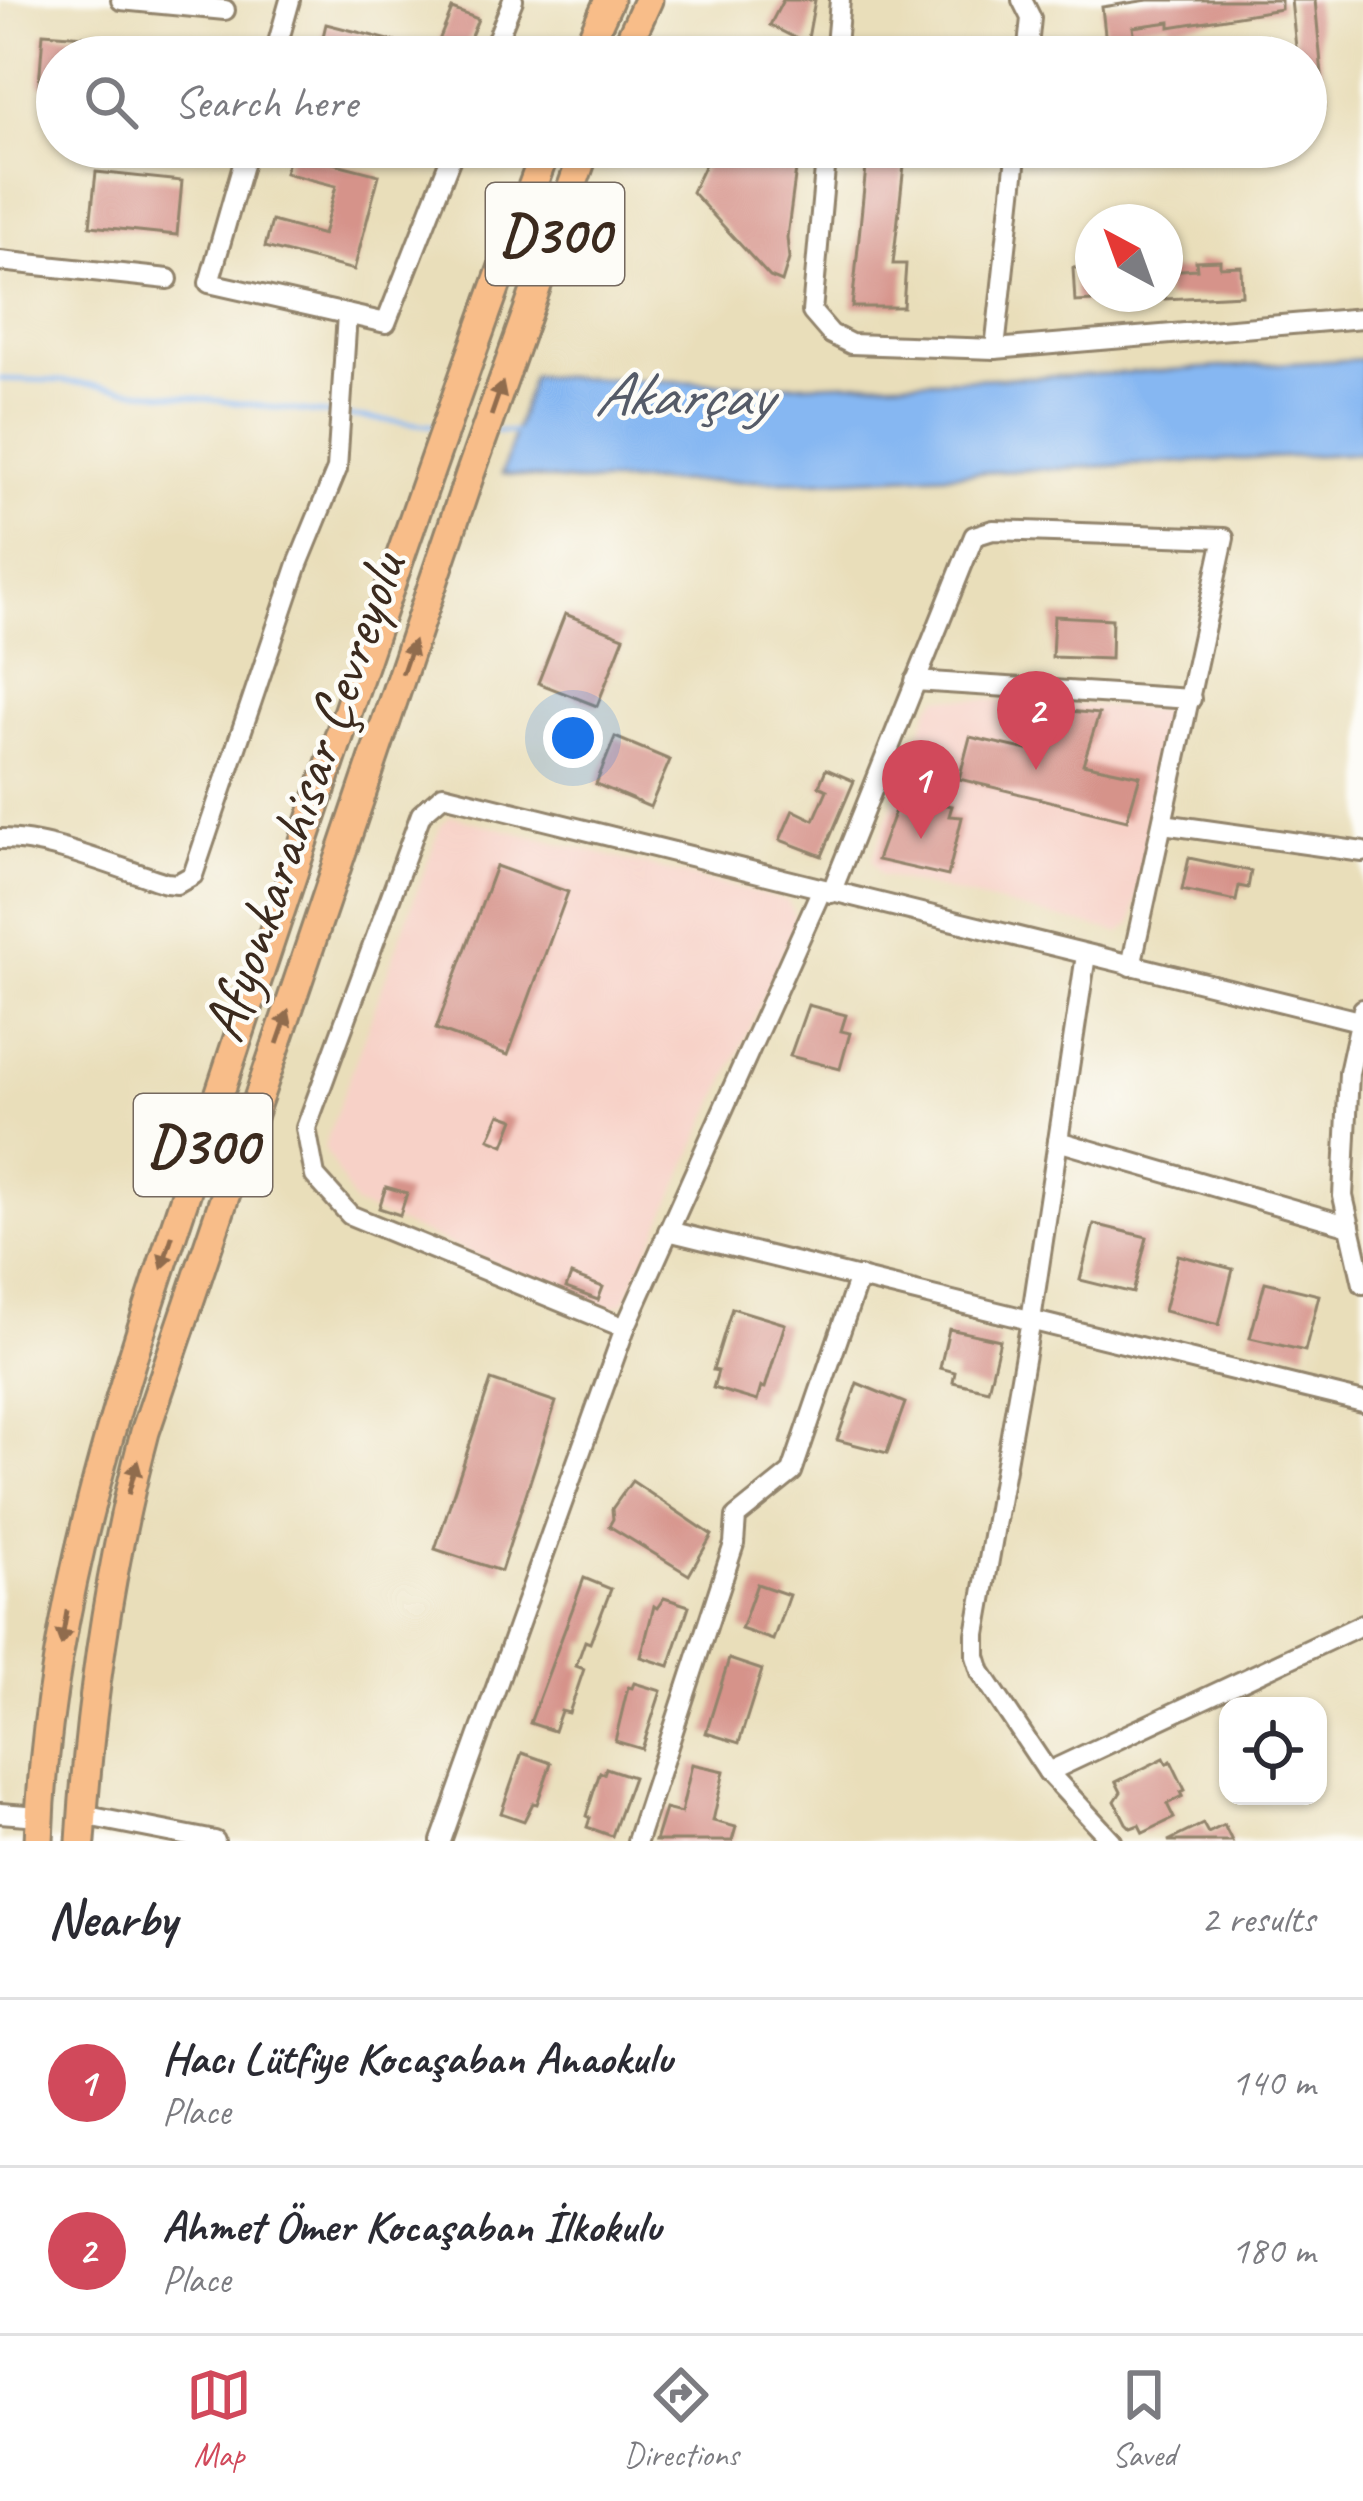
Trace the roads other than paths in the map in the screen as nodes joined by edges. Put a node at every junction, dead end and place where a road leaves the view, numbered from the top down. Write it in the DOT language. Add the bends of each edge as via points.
graph roads {
  1 [pos="121,0"];
  2 [pos="290,0"];
  3 [pos="513,0"];
  4 [pos="609,0"];
  5 [pos="648,0"];
  6 [pos="841,0"];
  7 [pos="1022,0"];
  8 [pos="225,10"];
  9 [pos="280,36"];
  10 [pos="498,36"];
  11 [pos="593,36"];
  12 [pos="632,36"];
  13 [pos="837,36"];
  14 [pos="1029,36"];
  15 [pos="242,168"];
  16 [pos="447,168"];
  17 [pos="539,168"];
  18 [pos="578,168"];
  19 [pos="825,168"];
  20 [pos="1016,168"];
  21 [pos="0,261"];
  22 [pos="168,279"];
  23 [pos="347,314"];
  24 [pos="1363,318"];
  25 [pos="994,349"];
  26 [pos="915,681"];
  27 [pos="1191,699"];
  28 [pos="1163,824"];
  29 [pos="0,839"];
  30 [pos="1363,852"];
  31 [pos="826,892"];
  32 [pos="1086,955"];
  33 [pos="1131,966"];
  34 [pos="1362,1018"];
  35 [pos="1058,1141"];
  36 [pos="1349,1226"];
  37 [pos="668,1231"];
  38 [pos="859,1277"];
  39 [pos="1363,1284"];
  40 [pos="1031,1320"];
  41 [pos="625,1328"];
  42 [pos="1363,1402"];
  43 [pos="1363,1624"];
  44 [pos="1048,1772"];
  45 [pos="0,1814"];
  46 [pos="39,1828"];
  47 [pos="81,1828"];
  48 [pos="215,1841"];
  49 [pos="441,1841"];
  50 [pos="637,1841"];
  51 [pos="1112,1841"];
  1 -- 8 [label="street"];
  2 -- 9 [label="street"];
  3 -- 10 [label="street"];
  4 -- 11 [label="highway"];
  5 -- 12 [label="highway"];
  6 -- 13 [label="street"];
  7 -- 14 [label="street"];
  15 -- 23 [label="street" via="209,283"];
  16 -- 23 [label="street" via="386,322"];
  17 -- 46 [label="highway, Afyonkarahisar Çevreyolu / D300, one-way" via="430,464 122,1389 66,1617"];
  47 -- 18 [label="highway, Afyonkarahisar Çevreyolu / D300, one-way" via="103,1620 145,1432"];
  19 -- 25 [label="street" via="817,320 862,346"];
  20 -- 25 [label="street"];
  21 -- 22 [label="street"];
  23 -- 29 [label="street" via="337,469 193,875 166,883"];
  24 -- 25 [label="street"];
  26 -- 27 [label="street"];
  26 -- 27 [label="street" via="969,544 982,532 1224,538"];
  26 -- 31 [label="street"];
  27 -- 28 [label="street"];
  28 -- 30 [label="street"];
  28 -- 33 [label="street"];
  31 -- 32 [label="street"];
  31 -- 37 [label="street"];
  31 -- 41 [label="street" via="443,795 421,814 306,1128 315,1176 350,1216"];
  32 -- 33 [label="street"];
  32 -- 35 [label="street"];
  33 -- 34 [label="street"];
  34 -- 36 [label="street" via="1349,1073"];
  35 -- 36 [label="street"];
  35 -- 40 [label="street"];
  36 -- 39 [label="street"];
  37 -- 38 [label="street"];
  37 -- 41 [label="street"];
  38 -- 40 [label="street"];
  38 -- 50 [label="street" via="791,1472 736,1517"];
  40 -- 42 [label="street"];
  40 -- 44 [label="street" via="976,1656"];
  41 -- 49 [label="street"];
  43 -- 44 [label="street"];
  44 -- 51 [label="street"];
  45 -- 46 [label="street"];
  47 -- 48 [label="street"];
}
